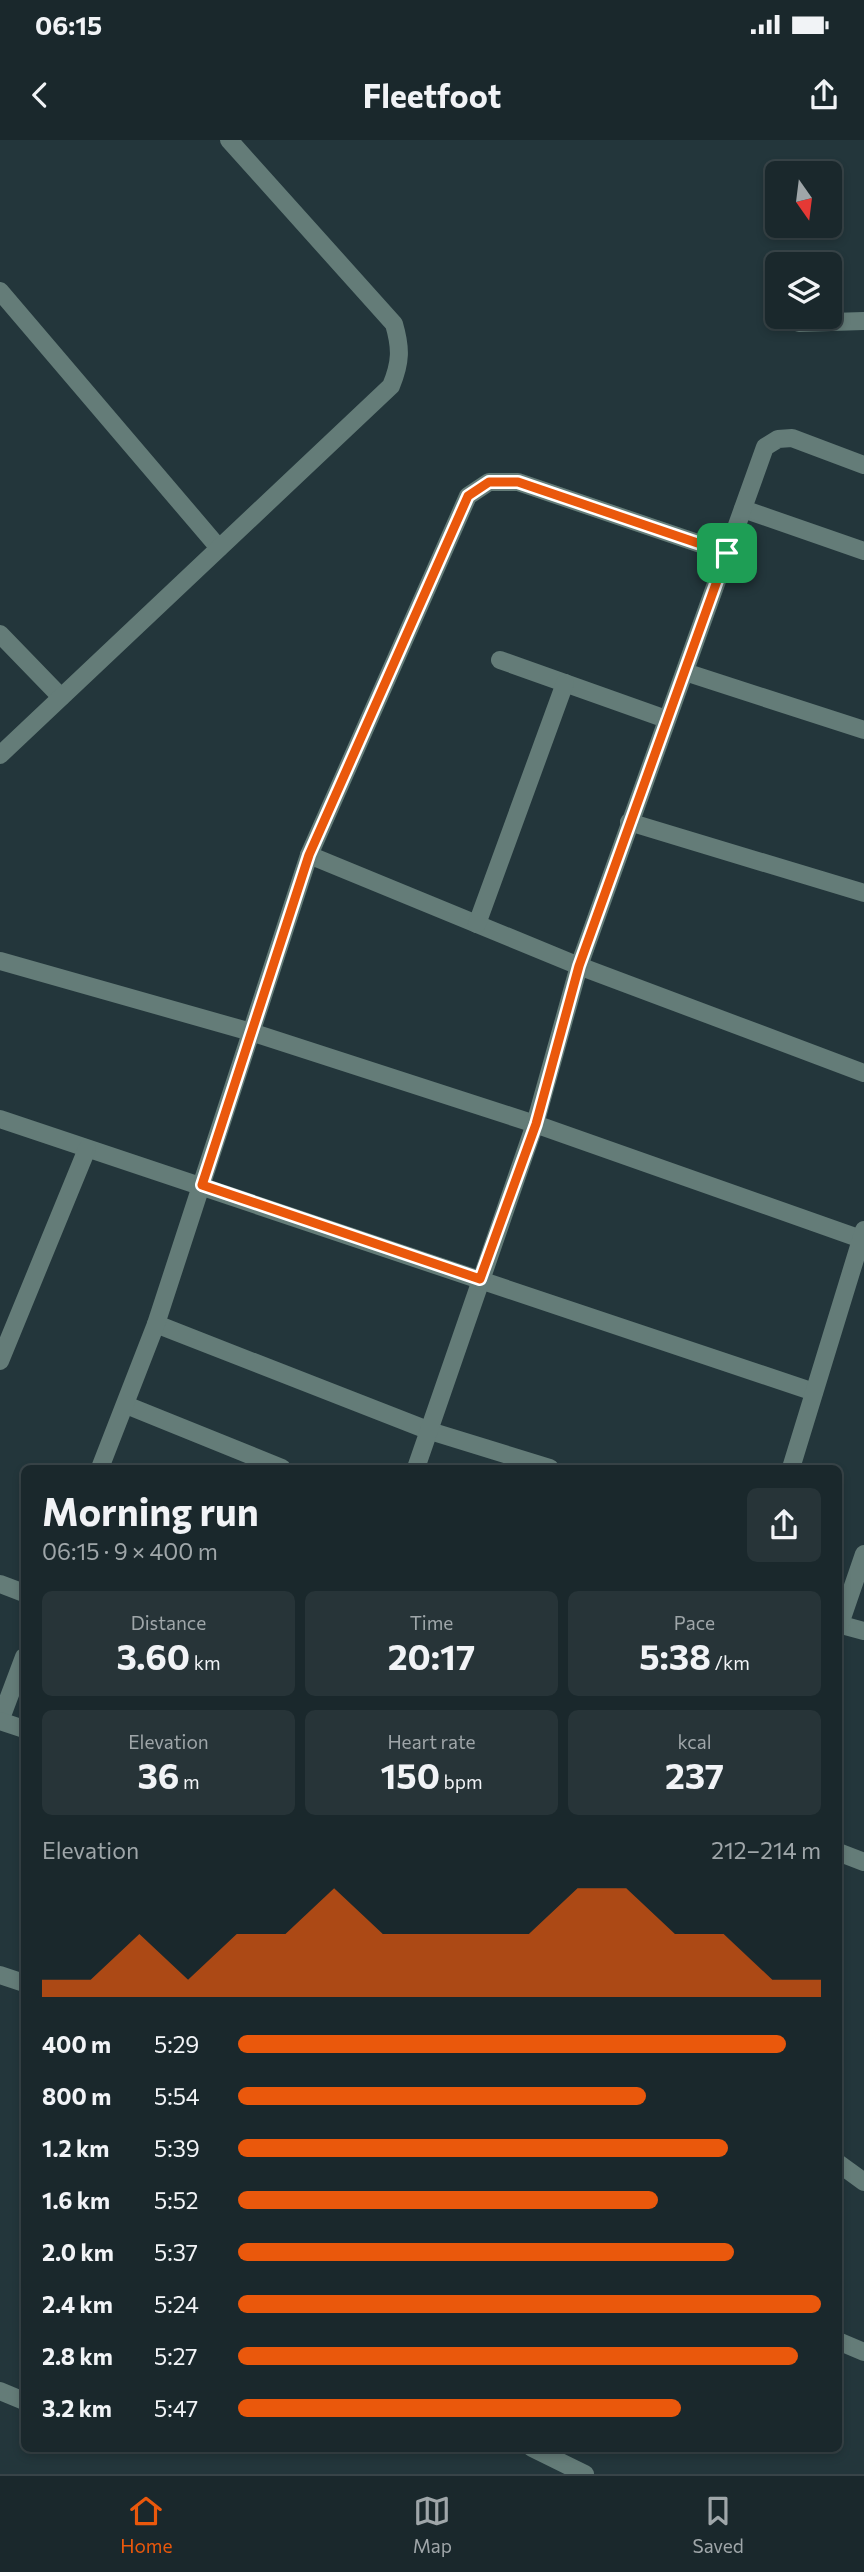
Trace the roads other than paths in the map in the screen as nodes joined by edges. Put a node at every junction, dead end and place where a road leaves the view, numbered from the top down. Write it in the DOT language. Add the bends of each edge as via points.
graph roads {
  1 [pos="229,140"];
  2 [pos="0,291"];
  3 [pos="864,321"];
  4 [pos="842,322"];
  5 [pos="864,465"];
  6 [pos="743,509"];
  7 [pos="219,548"];
  8 [pos="864,551"];
  9 [pos="727,553"];
  10 [pos="0,634"];
  11 [pos="500,660"];
  12 [pos="685,672"];
  13 [pos="565,683"];
  14 [pos="61,697"];
  15 [pos="666,719"];
  16 [pos="864,730"];
  17 [pos="0,755"];
  18 [pos="629,822"];
  19 [pos="309,855"];
  20 [pos="864,893"];
  21 [pos="477,924"];
  22 [pos="0,961"];
  23 [pos="579,966"];
  24 [pos="251,1031"];
  25 [pos="864,1073"];
  26 [pos="0,1119"];
  27 [pos="536,1124"];
  28 [pos="87,1149"];
  29 [pos="202,1185"];
  30 [pos="862,1234"];
  31 [pos="480,1279"];
  32 [pos="156,1324"];
  33 [pos="0,1361"];
  34 [pos="814,1392"];
  35 [pos="127,1405"];
  36 [pos="430,1431"];
  37 [pos="101,1465"];
  38 [pos="275,1465"];
  39 [pos="417,1465"];
  40 [pos="540,1465"];
  41 [pos="792,1465"];
  42 [pos="864,1554"];
  43 [pos="0,1584"];
  44 [pos="21,1592"];
  45 [pos="842,1616"];
  46 [pos="842,1625"];
  47 [pos="864,1631"];
  48 [pos="21,1665"];
  49 [pos="0,1721"];
  50 [pos="21,1728"];
  51 [pos="842,1854"];
  52 [pos="864,1862"];
  53 [pos="0,1975"];
  54 [pos="21,1982"];
  55 [pos="842,2166"];
  56 [pos="864,2182"];
  57 [pos="842,2343"];
  58 [pos="864,2352"];
  59 [pos="0,2391"];
  60 [pos="21,2400"];
  61 [pos="540,2452"];
  62 [pos="585,2474"];
  1 -- 7 [label="street" via="394,324 401,363 391,386"];
  2 -- 7 [label="street"];
  3 -- 4 [label="street"];
  5 -- 6 [label="street" via="793,438 778,439 765,447"];
  6 -- 8 [label="street"];
  6 -- 9 [label="street"];
  7 -- 14 [label="street"];
  9 -- 12 [label="street"];
  9 -- 19 [label="street" via="518,482 489,482 468,496"];
  10 -- 14 [label="street"];
  11 -- 13 [label="street"];
  12 -- 15 [label="street"];
  12 -- 16 [label="street"];
  13 -- 15 [label="street"];
  13 -- 21 [label="street"];
  14 -- 17 [label="street"];
  15 -- 18 [label="street"];
  18 -- 20 [label="street"];
  18 -- 23 [label="street"];
  19 -- 21 [label="street"];
  19 -- 24 [label="street"];
  21 -- 23 [label="street"];
  22 -- 24 [label="street"];
  23 -- 25 [label="street"];
  23 -- 27 [label="street"];
  24 -- 27 [label="street"];
  24 -- 29 [label="street"];
  26 -- 28 [label="street"];
  27 -- 30 [label="street"];
  27 -- 31 [label="street"];
  28 -- 29 [label="street"];
  28 -- 33 [label="street"];
  29 -- 31 [label="street"];
  29 -- 32 [label="street"];
  30 -- 34 [label="street"];
  31 -- 34 [label="street"];
  31 -- 36 [label="street"];
  32 -- 35 [label="street"];
  32 -- 36 [label="street"];
  34 -- 41 [label="street"];
  35 -- 37 [label="street"];
  35 -- 38 [label="street"];
  36 -- 39 [label="street"];
  36 -- 40 [label="street"];
  42 -- 45 [label="street"];
  43 -- 44 [label="street"];
  46 -- 47 [label="street"];
  48 -- 49 [label="street"];
  49 -- 50 [label="street"];
  51 -- 52 [label="street"];
  53 -- 54 [label="street"];
  55 -- 56 [label="street"];
  57 -- 58 [label="street"];
  59 -- 60 [label="street"];
  61 -- 62 [label="street"];
}
